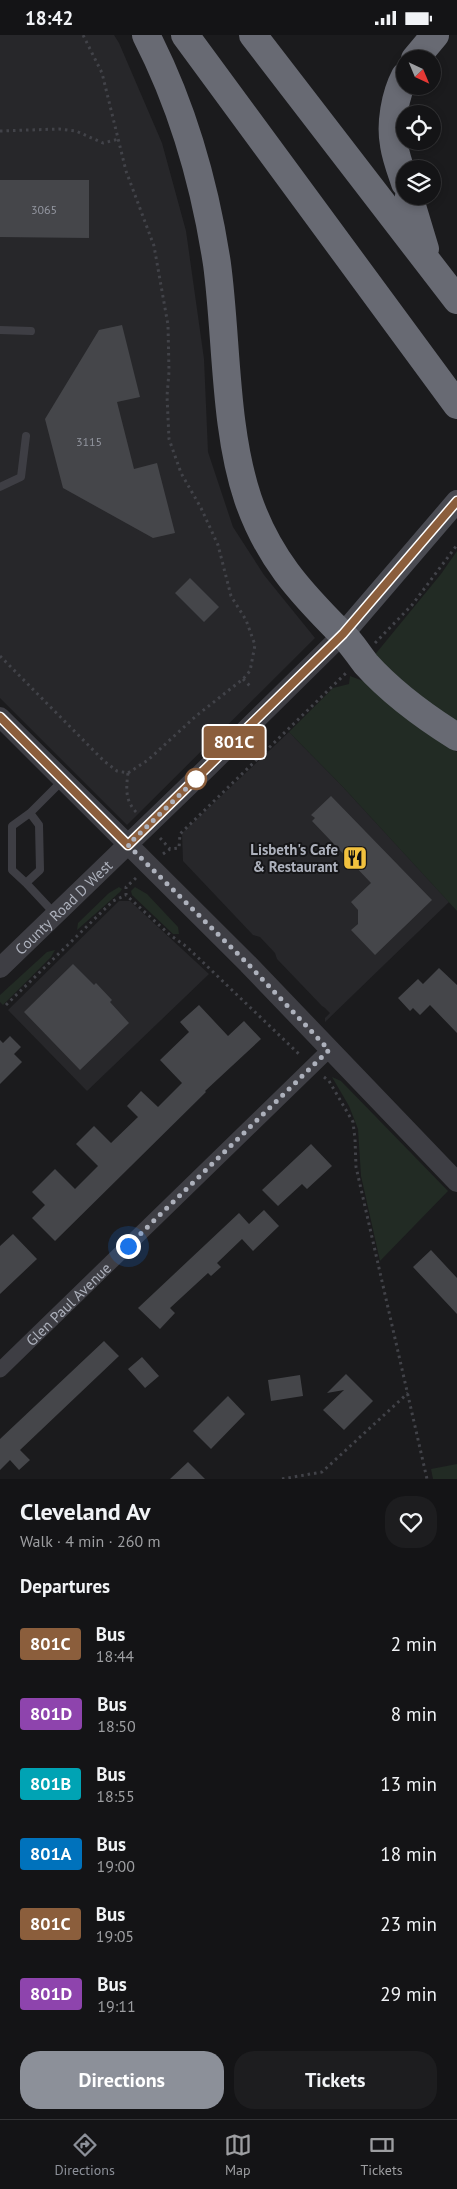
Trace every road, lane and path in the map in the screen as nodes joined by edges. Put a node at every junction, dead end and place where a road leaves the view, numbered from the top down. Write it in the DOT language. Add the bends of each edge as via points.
graph roads {
  1 [pos="83,35"];
  2 [pos="146,35"];
  3 [pos="185,35"];
  4 [pos="253,35"];
  5 [pos="435,35"];
  6 [pos="422,50"];
  7 [pos="398,95"];
  8 [pos="0,131"];
  9 [pos="119,139"];
  10 [pos="398,160"];
  11 [pos="412,205"];
  12 [pos="430,265"];
  13 [pos="457,300"];
  14 [pos="0,330"];
  15 [pos="31,331"];
  16 [pos="457,405"];
  17 [pos="26,436"];
  18 [pos="0,487"];
  19 [pos="454,505"];
  20 [pos="457,545"];
  21 [pos="343,634"];
  22 [pos="0,656"];
  23 [pos="361,657"];
  24 [pos="243,679"];
  25 [pos="251,687"];
  26 [pos="0,717"];
  27 [pos="457,737"];
  28 [pos="128,773"];
  29 [pos="63,780"];
  30 [pos="130,806"];
  31 [pos="30,813"];
  32 [pos="128,845"];
  33 [pos="170,849"];
  34 [pos="26,883"];
  35 [pos="126,887"];
  36 [pos="126,895"];
  37 [pos="56,914"];
  38 [pos="0,968"];
  39 [pos="6,1005"];
  40 [pos="329,1050"];
  41 [pos="312,1066"];
  42 [pos="457,1182"];
  43 [pos="0,1370"];
  44 [pos="408,1393"];
  45 [pos="282,1479"];
  46 [pos="427,1479"];
  1 -- 9 [label="path" via="102,73"];
  2 -- 21 [label="highway" via="178,107 207,209 217,265 234,431 248,499 282,567 302,595"];
  3 -- 16 [label="highway"];
  4 -- 12 [label="highway"];
  5 -- 6 [label="highway"];
  7 -- 10 [label="highway" via="393,122"];
  8 -- 9 [label="path" via="59,129 76,131 103,143"];
  9 -- 24 [label="path" via="126,171 154,246 168,325 169,439 180,473 218,545 231,596 246,620 255,645 250,671"];
  11 -- 12 [label="highway"];
  12 -- 13 [label="highway"];
  14 -- 15 [label="lane"];
  17 -- 18 [label="lane" via="21,477"];
  19 -- 21 [label="main road, County Road D West"];
  20 -- 23 [label="path" via="412,605"];
  21 -- 23 [label="highway"];
  21 -- 32 [label="street, County Road D West"];
  22 -- 28 [label="path" via="104,761 117,771"];
  23 -- 27 [label="highway" via="406,701"];
  23 -- 33 [label="path" via="180,834 179,848"];
  24 -- 25 [label="path"];
  24 -- 28 [label="path" via="148,760"];
  26 -- 29 [label="street"];
  28 -- 30 [label="path" via="126,790"];
  29 -- 31 [label="lane"];
  29 -- 32 [label="street"];
  31 -- 34 [label="lane" via="39,825 40,870"];
  31 -- 34 [label="lane" via="12,826 12,869"];
  32 -- 37 [label="street, County Road D West"];
  32 -- 40 [label="street"];
  34 -- 37 [label="lane"];
  35 -- 36 [label="path"];
  36 -- 39 [label="path" via="113,901"];
  36 -- 41 [label="path" via="187,947"];
  37 -- 38 [label="street, County Road D West"];
  40 -- 41 [label="street, Glen Paul Avenue"];
  40 -- 42 [label="street"];
  41 -- 43 [label="street, Glen Paul Avenue"];
  41 -- 44 [label="path" via="330,1081 353,1122 356,1167"];
  44 -- 45 [label="path" via="322,1472"];
  44 -- 46 [label="path"];
}
